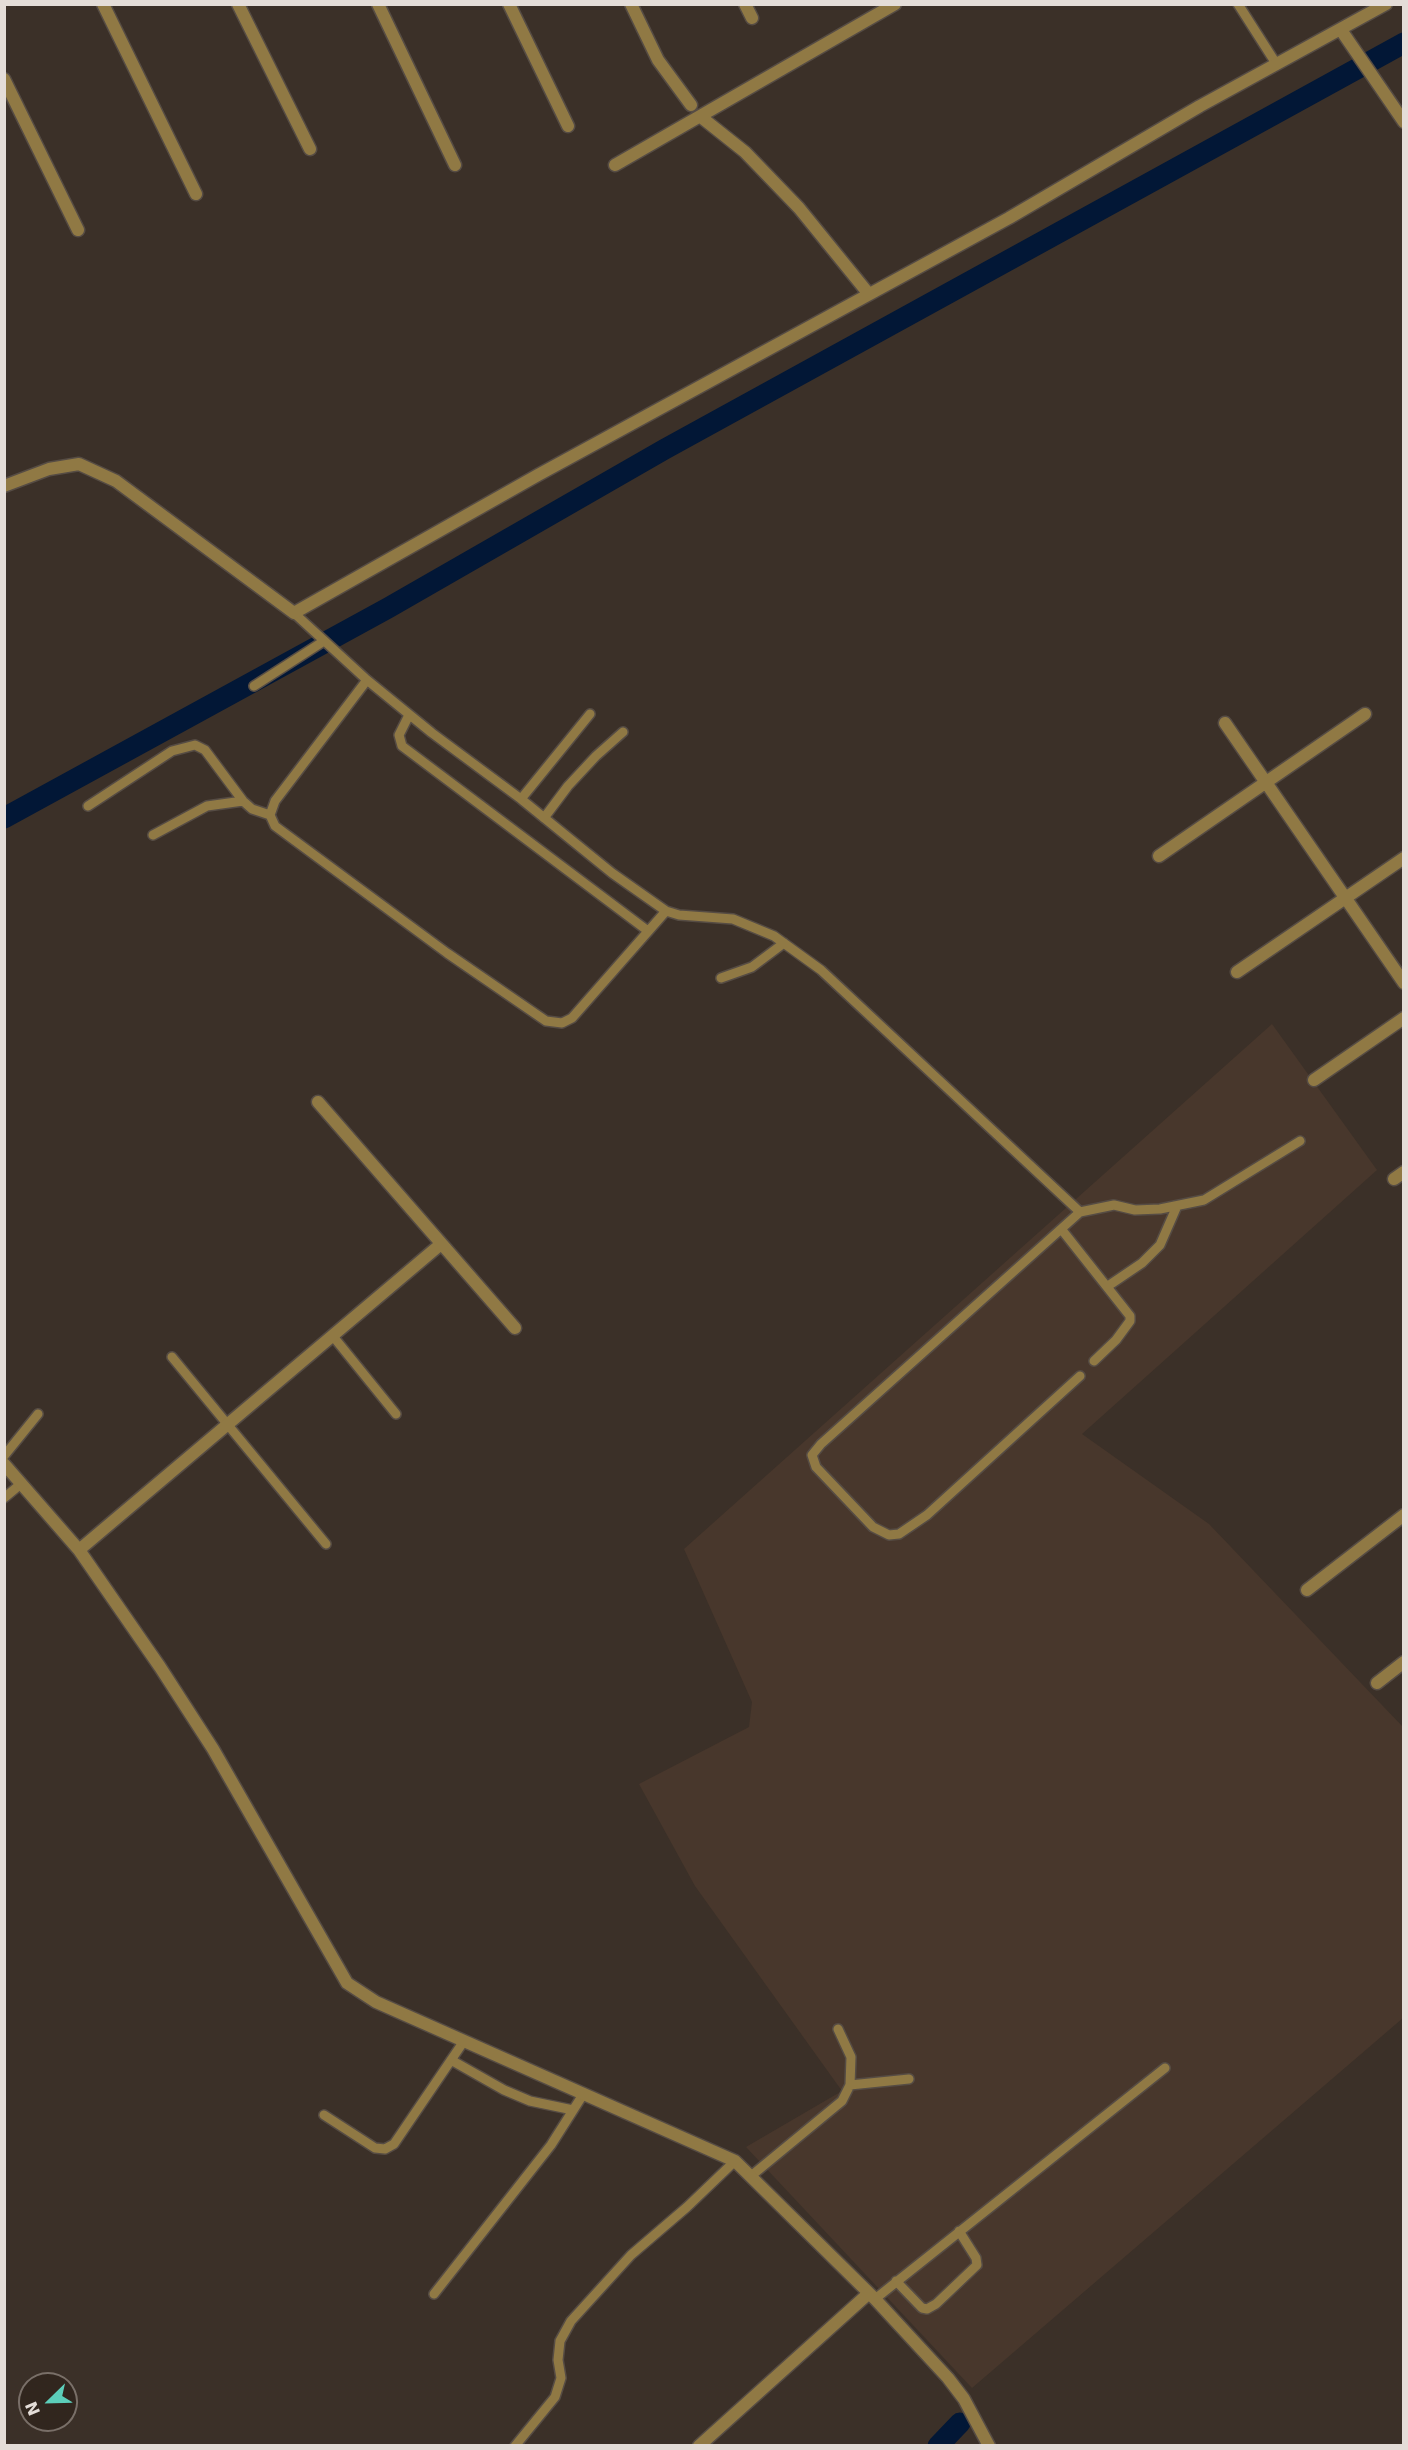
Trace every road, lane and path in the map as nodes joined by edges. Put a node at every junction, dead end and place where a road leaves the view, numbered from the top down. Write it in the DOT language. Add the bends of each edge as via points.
graph roads {
  1 [pos="103,4"];
  2 [pos="238,4"];
  3 [pos="378,4"];
  4 [pos="508,4"];
  5 [pos="631,4"];
  6 [pos="745,4"];
  7 [pos="895,4"];
  8 [pos="1238,4"];
  9 [pos="1386,4"];
  10 [pos="752,18"];
  11 [pos="1341,30"];
  12 [pos="1277,64"];
  13 [pos="4,79"];
  14 [pos="691,105"];
  15 [pos="701,117"];
  16 [pos="1404,122"];
  17 [pos="568,126"];
  18 [pos="310,149"];
  19 [pos="454,165"];
  20 [pos="615,165"];
  21 [pos="196,194"];
  22 [pos="78,230"];
  23 [pos="868,292"];
  24 [pos="4,486"];
  25 [pos="299,616"];
  26 [pos="324,641"];
  27 [pos="367,680"];
  28 [pos="254,686"];
  29 [pos="590,714"];
  30 [pos="1365,714"];
  31 [pos="410,715"];
  32 [pos="1225,723"];
  33 [pos="623,732"];
  34 [pos="1267,783"];
  35 [pos="521,799"];
  36 [pos="243,801"];
  37 [pos="88,806"];
  38 [pos="270,815"];
  39 [pos="544,818"];
  40 [pos="153,835"];
  41 [pos="1159,856"];
  42 [pos="1404,858"];
  43 [pos="1346,898"];
  44 [pos="666,911"];
  45 [pos="648,931"];
  46 [pos="784,943"];
  47 [pos="1238,972"];
  48 [pos="721,978"];
  49 [pos="1404,983"];
  50 [pos="1404,1018"];
  51 [pos="1314,1080"];
  52 [pos="318,1102"];
  53 [pos="1300,1141"];
  54 [pos="1177,1206"];
  55 [pos="1080,1212"];
  56 [pos="1062,1230"];
  57 [pos="441,1244"];
  58 [pos="1108,1286"];
  59 [pos="515,1328"];
  60 [pos="332,1335"];
  61 [pos="172,1357"];
  62 [pos="1094,1361"];
  63 [pos="1080,1376"];
  64 [pos="38,1414"];
  65 [pos="396,1414"];
  66 [pos="228,1425"];
  67 [pos="4,1456"];
  68 [pos="4,1464"];
  69 [pos="22,1483"];
  70 [pos="4,1498"];
  71 [pos="1404,1515"];
  72 [pos="326,1544"];
  73 [pos="79,1550"];
  74 [pos="1307,1590"];
  75 [pos="1404,1662"];
  76 [pos="1377,1683"];
  77 [pos="838,2029"];
  78 [pos="464,2040"];
  79 [pos="451,2060"];
  80 [pos="1165,2068"];
  81 [pos="909,2079"];
  82 [pos="850,2085"];
  83 [pos="584,2093"];
  84 [pos="573,2110"];
  85 [pos="324,2115"];
  86 [pos="735,2161"];
  87 [pos="751,2176"];
  88 [pos="959,2231"];
  89 [pos="896,2281"];
  90 [pos="434,2294"];
  91 [pos="871,2297"];
  92 [pos="515,2445"];
  93 [pos="699,2445"];
  94 [pos="989,2445"];
  1 -- 21 [label="street"];
  2 -- 18 [label="street"];
  3 -- 19 [label="street"];
  4 -- 17 [label="street"];
  5 -- 14 [label="street" via="658,60"];
  6 -- 10 [label="street"];
  7 -- 15 [label="street"];
  8 -- 12 [label="lane"];
  9 -- 11 [label="street"];
  11 -- 12 [label="street"];
  11 -- 16 [label="street"];
  12 -- 23 [label="street" via="1009,218"];
  13 -- 22 [label="street"];
  15 -- 20 [label="street"];
  15 -- 23 [label="street" via="745,152 799,208"];
  23 -- 25 [label="street"];
  24 -- 25 [label="street" via="79,464 116,481"];
  25 -- 26 [label="lane"];
  26 -- 27 [label="lane"];
  26 -- 28 [label="lane"];
  27 -- 31 [label="lane"];
  27 -- 38 [label="lane" via="275,801"];
  29 -- 35 [label="lane"];
  30 -- 34 [label="street"];
  31 -- 35 [label="lane"];
  31 -- 45 [label="lane" via="399,735 402,746"];
  32 -- 34 [label="street"];
  33 -- 39 [label="lane" via="568,786"];
  34 -- 41 [label="street"];
  34 -- 43 [label="street"];
  35 -- 39 [label="lane"];
  36 -- 37 [label="lane" via="205,750 195,745 172,750"];
  36 -- 38 [label="lane"];
  36 -- 40 [label="lane" via="207,806"];
  38 -- 45 [label="lane" via="275,826 546,1021 562,1023 572,1018"];
  39 -- 44 [label="lane"];
  42 -- 43 [label="street"];
  43 -- 47 [label="street"];
  43 -- 49 [label="street"];
  44 -- 45 [label="lane"];
  44 -- 46 [label="lane" via="733,919"];
  46 -- 48 [label="lane" via="752,967"];
  46 -- 55 [label="lane" via="821,970"];
  50 -- 51 [label="street"];
  52 -- 57 [label="street"];
  53 -- 54 [label="lane" via="1204,1200"];
  54 -- 55 [label="lane" via="1135,1210 1107,1206"];
  54 -- 58 [label="lane" via="1160,1245"];
  55 -- 56 [label="lane"];
  56 -- 58 [label="lane"];
  56 -- 63 [label="lane" via="812,1455 816,1467 873,1527 889,1535 899,1534 927,1515"];
  57 -- 59 [label="street"];
  57 -- 60 [label="street"];
  58 -- 62 [label="lane" via="1130,1321"];
  60 -- 65 [label="lane"];
  60 -- 66 [label="street"];
  61 -- 66 [label="lane"];
  64 -- 67 [label="lane"];
  66 -- 72 [label="lane"];
  66 -- 73 [label="street"];
  68 -- 69 [label="street"];
  69 -- 70 [label="lane"];
  69 -- 73 [label="street"];
  71 -- 74 [label="street"];
  73 -- 78 [label="street" via="213,1749 347,1983 376,2002"];
  75 -- 76 [label="street"];
  77 -- 82 [label="lane" via="851,2057"];
  78 -- 79 [label="lane"];
  78 -- 83 [label="street"];
  79 -- 84 [label="lane" via="530,2101"];
  79 -- 85 [label="lane" via="394,2144 386,2149 375,2148"];
  80 -- 88 [label="lane"];
  81 -- 82 [label="lane"];
  82 -- 87 [label="lane" via="842,2101"];
  83 -- 84 [label="lane"];
  83 -- 86 [label="street"];
  84 -- 90 [label="lane" via="551,2145"];
  86 -- 87 [label="street"];
  86 -- 92 [label="lane" via="631,2255 571,2321 560,2341 561,2378 555,2397"];
  87 -- 91 [label="street"];
  88 -- 89 [label="lane"];
  88 -- 89 [label="lane" via="977,2265 936,2304 922,2308"];
  89 -- 91 [label="lane"];
  91 -- 93 [label="street"];
  91 -- 94 [label="street" via="959,2392"];
}
